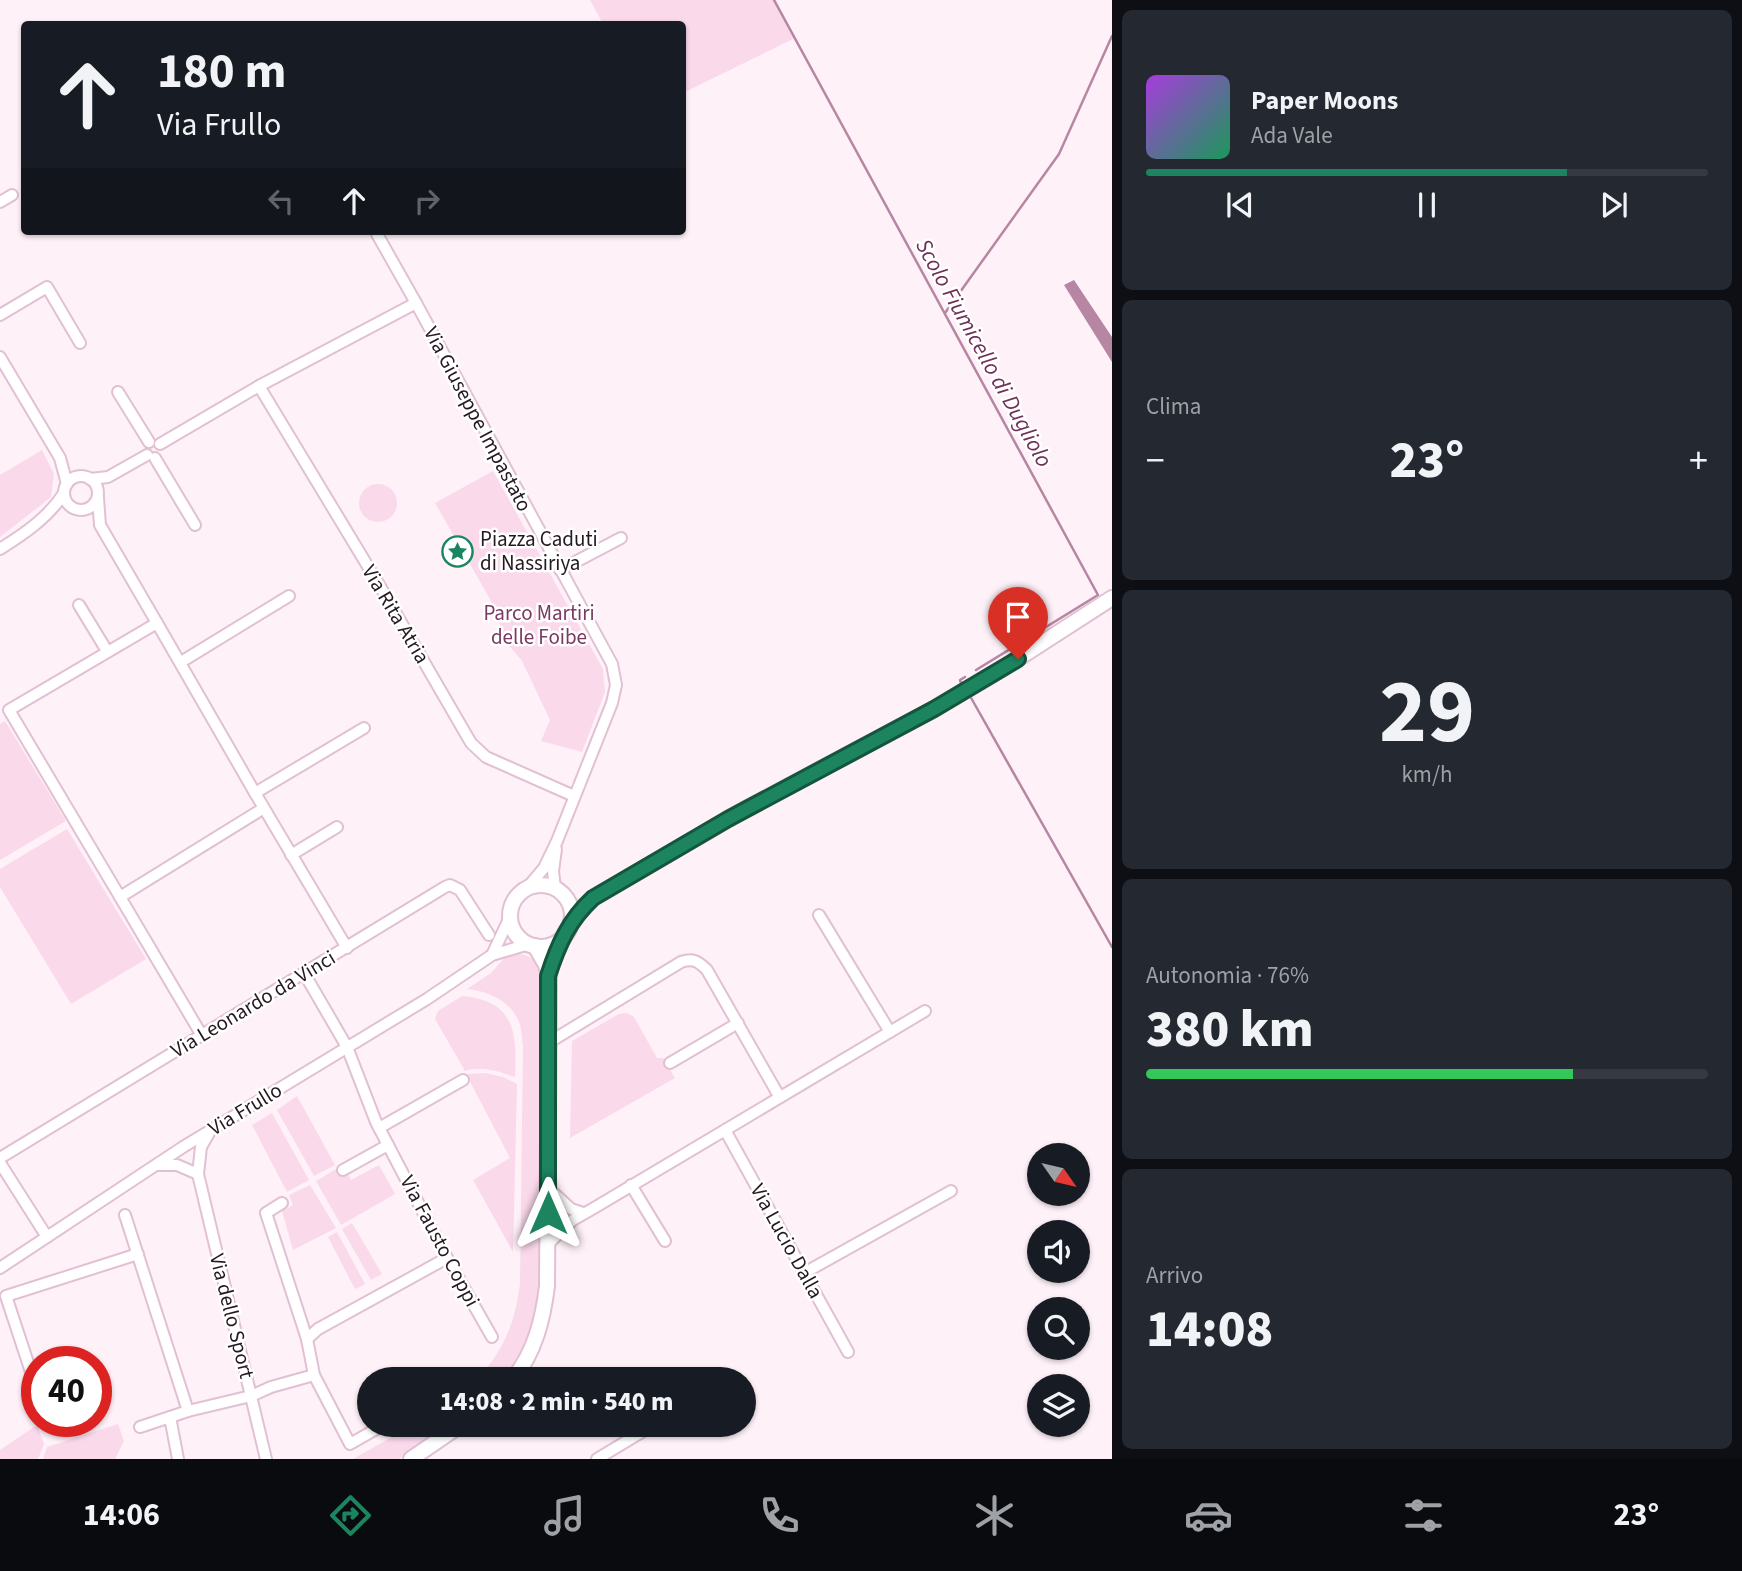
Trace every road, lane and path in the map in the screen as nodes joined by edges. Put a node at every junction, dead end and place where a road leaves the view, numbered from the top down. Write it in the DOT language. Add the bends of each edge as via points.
graph roads {
  1 [pos="12,195"];
  2 [pos="0,202"];
  3 [pos="378,235"];
  4 [pos="416,303"];
  5 [pos="0,315"];
  6 [pos="80,343"];
  7 [pos="0,357"];
  8 [pos="259,386"];
  9 [pos="118,392"];
  10 [pos="155,443"];
  11 [pos="151,456"];
  12 [pos="60,458"];
  13 [pos="92,485"];
  14 [pos="66,488"];
  15 [pos="79,510"];
  16 [pos="45,515"];
  17 [pos="100,525"];
  18 [pos="195,525"];
  19 [pos="621,538"];
  20 [pos="0,549"];
  21 [pos="560,570"];
  22 [pos="289,596"];
  23 [pos="1112,598"];
  24 [pos="79,605"];
  25 [pos="157,623"];
  26 [pos="107,651"];
  27 [pos="181,662"];
  28 [pos="364,728"];
  29 [pos="254,793"];
  30 [pos="573,796"];
  31 [pos="264,808"];
  32 [pos="337,827"];
  33 [pos="557,841"];
  34 [pos="291,855"];
  35 [pos="527,888"];
  36 [pos="559,891"];
  37 [pos="120,897"];
  38 [pos="593,898"];
  39 [pos="819,915"];
  40 [pos="510,917"];
  41 [pos="571,922"];
  42 [pos="489,935"];
  43 [pos="561,939"];
  44 [pos="532,945"];
  45 [pos="347,948"];
  46 [pos="492,955"];
  47 [pos="304,973"];
  48 [pos="548,976"];
  49 [pos="925,1011"];
  50 [pos="738,1023"];
  51 [pos="890,1032"];
  52 [pos="201,1034"];
  53 [pos="548,1043"];
  54 [pos="347,1047"];
  55 [pos="670,1063"];
  56 [pos="463,1080"];
  57 [pos="779,1096"];
  58 [pos="379,1128"];
  59 [pos="212,1129"];
  60 [pos="725,1130"];
  61 [pos="388,1145"];
  62 [pos="183,1147"];
  63 [pos="0,1161"];
  64 [pos="155,1166"];
  65 [pos="195,1170"];
  66 [pos="343,1170"];
  67 [pos="631,1185"];
  68 [pos="548,1188"];
  69 [pos="951,1191"];
  70 [pos="282,1203"];
  71 [pos="576,1214"];
  72 [pos="125,1215"];
  73 [pos="548,1215"];
  74 [pos="47,1237"];
  75 [pos="665,1241"];
  76 [pos="548,1244"];
  77 [pos="138,1254"];
  78 [pos="447,1258"];
  79 [pos="0,1268"];
  80 [pos="804,1273"];
  81 [pos="492,1337"];
  82 [pos="307,1339"];
  83 [pos="22,1346"];
  84 [pos="848,1352"];
  85 [pos="520,1367"];
  86 [pos="314,1375"];
  87 [pos="251,1396"];
  88 [pos="188,1411"];
  89 [pos="170,1417"];
  90 [pos="140,1427"];
  91 [pos="363,1437"];
  92 [pos="443,1437"];
  93 [pos="633,1437"];
  94 [pos="178,1459"];
  95 [pos="266,1459"];
  96 [pos="411,1459"];
  97 [pos="597,1459"];
  1 -- 2 [label="street"];
  3 -- 4 [label="street, Via Giuseppe Impastato"];
  4 -- 8 [label="street, Via Giuseppe Impastato"];
  4 -- 21 [label="street, Via Giuseppe Impastato"];
  5 -- 6 [label="street" via="47,287"];
  7 -- 12 [label="street"];
  8 -- 10 [label="street, Via Giuseppe Impastato"];
  8 -- 30 [label="street, Via Rita Atria" via="471,743 494,761"];
  9 -- 10 [label="street"];
  10 -- 11 [label="street" via="145,448"];
  11 -- 13 [label="street"];
  11 -- 18 [label="street"];
  12 -- 13 [label="street"];
  12 -- 14 [label="street"];
  13 -- 14 [label="street" via="71,480"];
  13 -- 15 [label="street" via="91,508"];
  13 -- 17 [label="street"];
  14 -- 15 [label="street" via="67,503"];
  14 -- 16 [label="street"];
  15 -- 16 [label="street"];
  15 -- 17 [label="street"];
  16 -- 20 [label="street"];
  17 -- 25 [label="street"];
  19 -- 21 [label="street"];
  21 -- 30 [label="street, Via Giuseppe Impastato" via="612,664 615,685 612,703"];
  22 -- 27 [label="street"];
  23 -- 38 [label="street" via="977,684"];
  24 -- 26 [label="street"];
  25 -- 26 [label="street"];
  25 -- 27 [label="street"];
  26 -- 37 [label="street" via="9,710"];
  27 -- 29 [label="street"];
  28 -- 29 [label="street"];
  29 -- 31 [label="street"];
  30 -- 33 [label="street, Via Giuseppe Impastato"];
  31 -- 34 [label="street"];
  31 -- 37 [label="street"];
  32 -- 34 [label="street"];
  33 -- 35 [label="street, Via Giuseppe Impastato"];
  33 -- 36 [label="street, Via Giuseppe Impastato" via="553,871"];
  34 -- 45 [label="street"];
  35 -- 36 [label="street" via="540,885"];
  35 -- 40 [label="street" via="513,902"];
  36 -- 38 [label="street"];
  36 -- 41 [label="street" via="569,904"];
  37 -- 52 [label="street"];
  38 -- 41 [label="street"];
  39 -- 51 [label="street"];
  40 -- 44 [label="street" via="514,931"];
  40 -- 46 [label="street"];
  41 -- 43 [label="street"];
  42 -- 45 [label="street, Via Leonardo da Vinci" via="460,890 450,885"];
  43 -- 44 [label="street" via="550,945"];
  43 -- 48 [label="street"];
  44 -- 46 [label="street"];
  44 -- 48 [label="street"];
  45 -- 47 [label="street, Via Leonardo da Vinci"];
  46 -- 54 [label="street, Via Frullo"];
  47 -- 52 [label="street, Via Leonardo da Vinci"];
  47 -- 54 [label="street, Via Fausto Coppi"];
  48 -- 53 [label="street"];
  49 -- 51 [label="street"];
  50 -- 53 [label="street" via="707,970 692,959"];
  50 -- 55 [label="street"];
  50 -- 57 [label="street"];
  51 -- 57 [label="street"];
  52 -- 63 [label="street, Via Leonardo da Vinci"];
  53 -- 68 [label="street"];
  54 -- 58 [label="street, Via Fausto Coppi"];
  54 -- 59 [label="street, Via Frullo"];
  56 -- 58 [label="street"];
  57 -- 60 [label="street"];
  58 -- 61 [label="street, Via Fausto Coppi"];
  59 -- 62 [label="street, Via Frullo"];
  59 -- 65 [label="street"];
  60 -- 67 [label="street"];
  60 -- 80 [label="street, Via Lucio Dalla"];
  61 -- 66 [label="street"];
  61 -- 78 [label="street, Via Fausto Coppi"];
  62 -- 64 [label="street, Via Frullo"];
  62 -- 65 [label="street, Via dello Sport" via="194,1157"];
  63 -- 74 [label="street, Via Leonardo da Vinci"];
  64 -- 65 [label="street"];
  64 -- 74 [label="street, Via Frullo"];
  65 -- 87 [label="street, Via dello Sport"];
  67 -- 71 [label="street"];
  67 -- 75 [label="street"];
  68 -- 71 [label="street"];
  68 -- 73 [label="street"];
  69 -- 80 [label="street"];
  70 -- 82 [label="street" via="266,1213"];
  71 -- 73 [label="street" via="560,1208"];
  71 -- 76 [label="street"];
  72 -- 77 [label="street"];
  73 -- 76 [label="street"];
  74 -- 79 [label="street, Via Frullo"];
  76 -- 85 [label="street" via="544,1311"];
  77 -- 83 [label="street" via="6,1296"];
  77 -- 88 [label="street"];
  78 -- 81 [label="street, Via Fausto Coppi"];
  78 -- 82 [label="street" via="318,1328"];
  80 -- 84 [label="street, Via Lucio Dalla"];
  82 -- 86 [label="street"];
  86 -- 87 [label="street"];
  86 -- 91 [label="street" via="350,1444"];
  87 -- 88 [label="street"];
  87 -- 95 [label="street, Via dello Sport"];
  88 -- 89 [label="street"];
  89 -- 90 [label="street"];
  89 -- 94 [label="street"];
  92 -- 96 [label="street"];
  93 -- 97 [label="street"];
}
